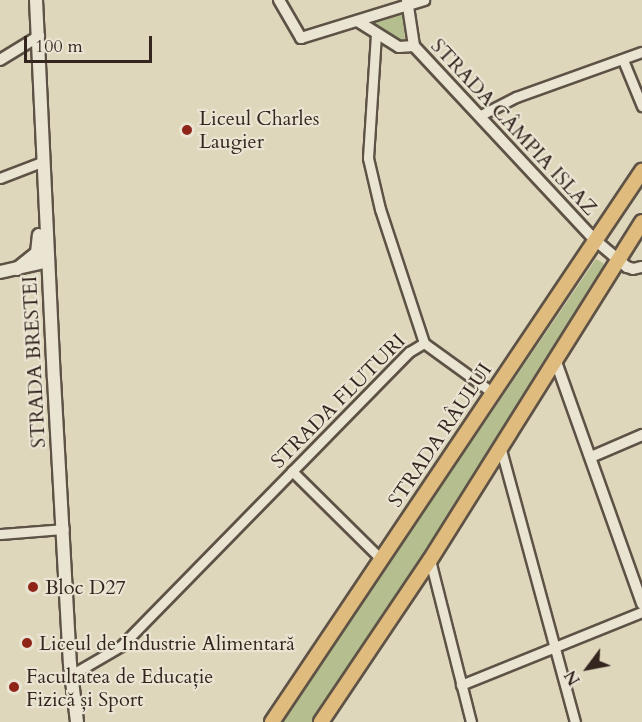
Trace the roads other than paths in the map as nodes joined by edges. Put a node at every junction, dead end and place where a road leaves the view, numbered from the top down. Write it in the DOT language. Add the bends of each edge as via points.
graph roads {
  1 [pos="36,0"];
  2 [pos="279,0"];
  3 [pos="424,0"];
  4 [pos="407,2"];
  5 [pos="359,22"];
  6 [pos="376,34"];
  7 [pos="39,36"];
  8 [pos="414,46"];
  9 [pos="642,52"];
  10 [pos="0,60"];
  11 [pos="623,60"];
  12 [pos="642,106"];
  13 [pos="479,116"];
  14 [pos="44,161"];
  15 [pos="642,171"];
  16 [pos="0,178"];
  17 [pos="45,182"];
  18 [pos="642,222"];
  19 [pos="595,240"];
  20 [pos="616,260"];
  21 [pos="48,261"];
  22 [pos="642,267"];
  23 [pos="17,268"];
  24 [pos="0,272"];
  25 [pos="424,343"];
  26 [pos="555,359"];
  27 [pos="493,393"];
  28 [pos="642,435"];
  29 [pos="500,446"];
  30 [pos="591,457"];
  31 [pos="292,471"];
  32 [pos="64,529"];
  33 [pos="0,534"];
  34 [pos="380,558"];
  35 [pos="430,560"];
  36 [pos="642,604"];
  37 [pos="642,612"];
  38 [pos="555,647"];
  39 [pos="71,675"];
  40 [pos="461,685"];
  41 [pos="77,722"];
  42 [pos="272,722"];
  43 [pos="321,722"];
  44 [pos="471,722"];
  45 [pos="575,722"];
  1 -- 7 [label="main road, STRADA BRESTEI"];
  2 -- 5 [label="street" via="301,38"];
  3 -- 4 [label="street"];
  4 -- 5 [label="street"];
  4 -- 8 [label="street, STRADA CÂMPIA ISLAZ"];
  5 -- 6 [label="street"];
  6 -- 8 [label="street" via="399,47"];
  6 -- 25 [label="street, STRADA FLUTURI" via="368,158 375,192"];
  7 -- 10 [label="street"];
  7 -- 14 [label="main road, STRADA BRESTEI"];
  8 -- 13 [label="street, STRADA CÂMPIA ISLAZ"];
  9 -- 11 [label="street"];
  11 -- 12 [label="street"];
  11 -- 13 [label="street" via="516,97"];
  13 -- 19 [label="street, STRADA CÂMPIA ISLAZ"];
  14 -- 16 [label="street"];
  14 -- 17 [label="main road, STRADA BRESTEI"];
  15 -- 19 [label="main road, STRADA RÂULUI"];
  17 -- 21 [label="main road, STRADA BRESTEI"];
  17 -- 23 [label="main road" via="37,197 39,250"];
  18 -- 20 [label="main road"];
  19 -- 20 [label="street, STRADA CÂMPIA ISLAZ"];
  19 -- 27 [label="main road, STRADA RÂULUI"];
  20 -- 22 [label="street" via="633,270"];
  20 -- 26 [label="main road"];
  21 -- 23 [label="main road"];
  21 -- 32 [label="main road, STRADA BRESTEI"];
  23 -- 24 [label="main road"];
  25 -- 27 [label="street"];
  25 -- 31 [label="street, STRADA FLUTURI" via="409,351"];
  26 -- 29 [label="main road"];
  26 -- 30 [label="street"];
  27 -- 34 [label="main road, STRADA RÂULUI"];
  28 -- 30 [label="street"];
  29 -- 35 [label="main road"];
  29 -- 38 [label="street"];
  30 -- 36 [label="street"];
  31 -- 34 [label="street"];
  31 -- 39 [label="street, STRADA FLUTURI" via="121,646"];
  32 -- 33 [label="street"];
  32 -- 39 [label="main road, STRADA BRESTEI"];
  34 -- 42 [label="main road, STRADA RÂULUI"];
  35 -- 40 [label="street"];
  35 -- 43 [label="main road"];
  37 -- 38 [label="street"];
  38 -- 40 [label="street"];
  38 -- 45 [label="street"];
  39 -- 41 [label="main road, STRADA BRESTEI"];
  40 -- 44 [label="street"];
}
